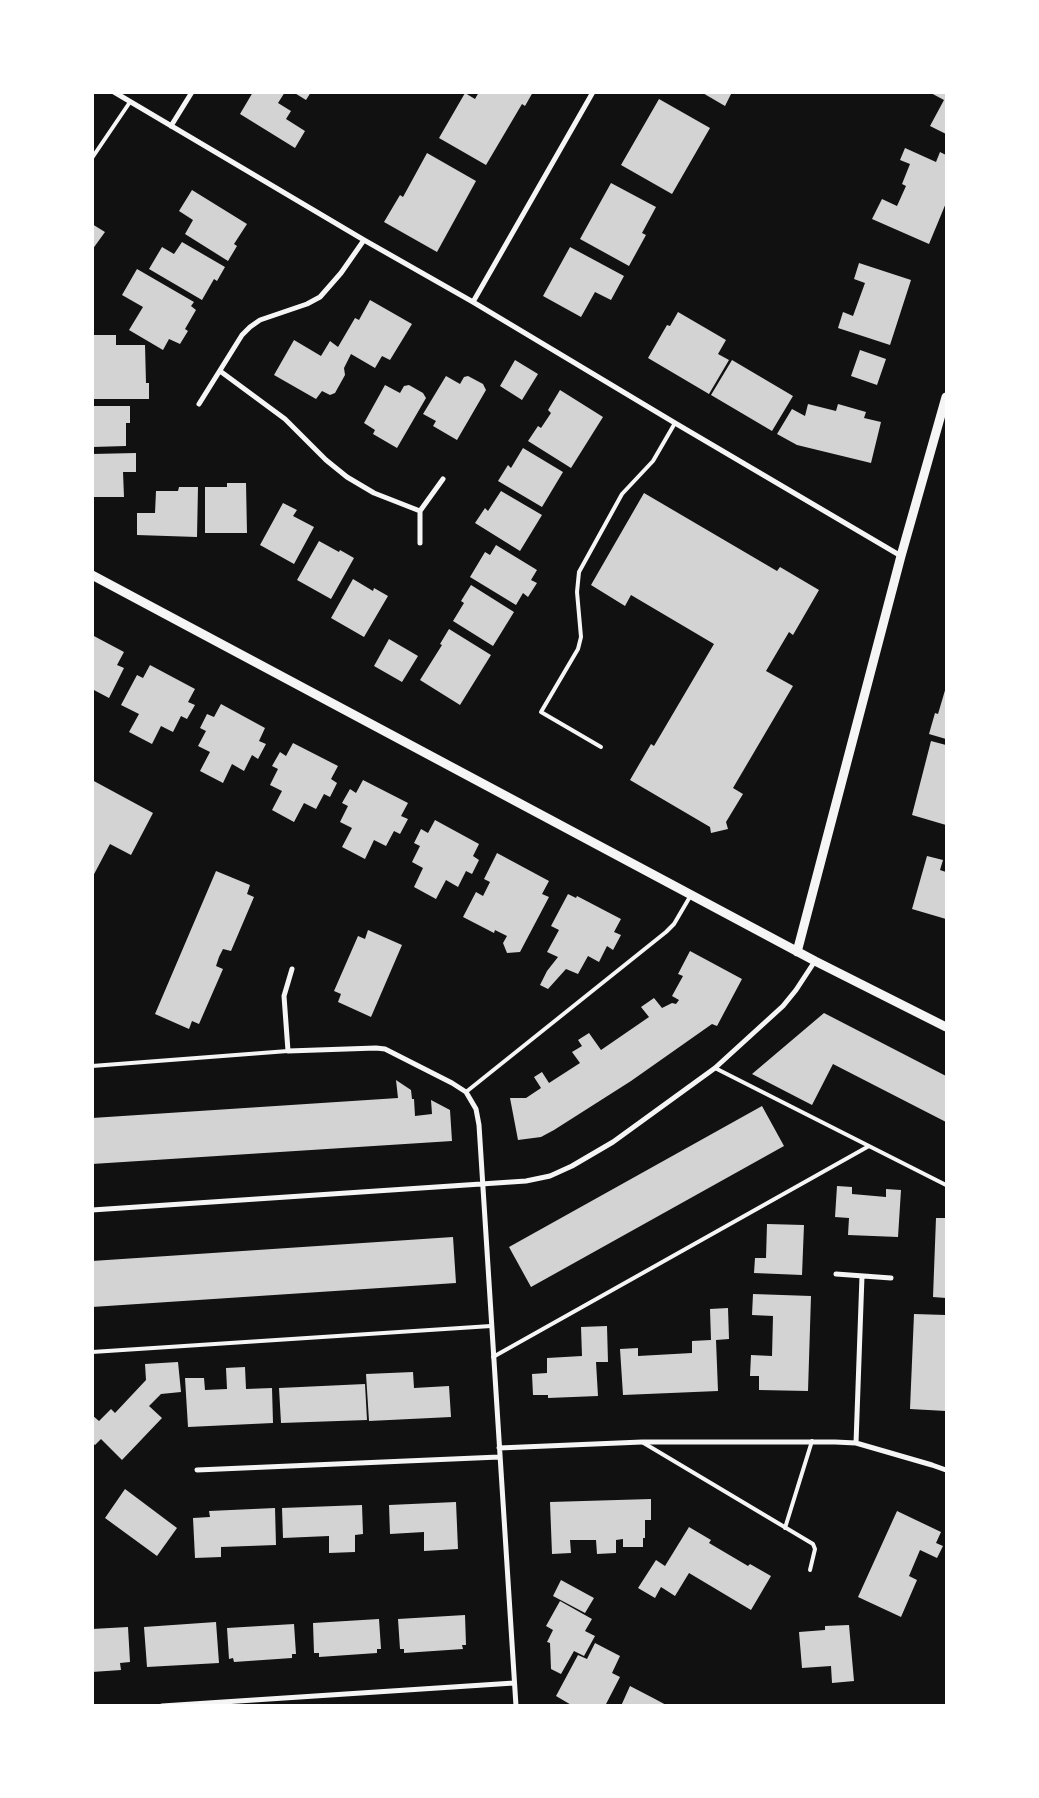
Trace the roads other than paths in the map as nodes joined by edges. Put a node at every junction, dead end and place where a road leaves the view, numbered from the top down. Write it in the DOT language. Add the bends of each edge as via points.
graph roads {
  1 [pos="114,92"];
  2 [pos="192,92"];
  3 [pos="593,92"];
  4 [pos="130,102"];
  5 [pos="171,126"];
  6 [pos="92,158"];
  7 [pos="364,240"];
  8 [pos="473,302"];
  9 [pos="220,371"];
  10 [pos="946,397"];
  11 [pos="198,404"];
  12 [pos="674,423"];
  13 [pos="443,479"];
  14 [pos="420,511"];
  15 [pos="420,543"];
  16 [pos="901,556"];
  17 [pos="92,575"];
  18 [pos="601,747"];
  19 [pos="691,896"];
  20 [pos="797,952"];
  21 [pos="815,961"];
  22 [pos="292,969"];
  23 [pos="946,1027"];
  24 [pos="288,1051"];
  25 [pos="92,1066"];
  26 [pos="715,1068"];
  27 [pos="466,1092"];
  28 [pos="869,1146"];
  29 [pos="482,1184"];
  30 [pos="946,1185"];
  31 [pos="92,1210"];
  32 [pos="836,1274"];
  33 [pos="862,1276"];
  34 [pos="891,1278"];
  35 [pos="491,1326"];
  36 [pos="92,1352"];
  37 [pos="493,1357"];
  38 [pos="812,1441"];
  39 [pos="642,1442"];
  40 [pos="856,1443"];
  41 [pos="499,1448"];
  42 [pos="500,1457"];
  43 [pos="197,1470"];
  44 [pos="946,1470"];
  45 [pos="785,1528"];
  46 [pos="810,1570"];
  47 [pos="514,1684"];
  48 [pos="162,1706"];
  49 [pos="516,1706"];
  1 -- 4 [label="street"];
  2 -- 5 [label="street"];
  3 -- 8 [label="street"];
  4 -- 5 [label="street"];
  4 -- 6 [label="lane"];
  5 -- 7 [label="street"];
  7 -- 8 [label="street"];
  7 -- 9 [label="street" via="320,297 250,327"];
  8 -- 12 [label="street"];
  9 -- 11 [label="street"];
  9 -- 14 [label="street" via="285,420 347,477 374,493"];
  10 -- 16 [label="street"];
  12 -- 16 [label="street"];
  12 -- 18 [label="lane" via="653,461 622,494 579,572 577,592 581,637 578,649 541,712"];
  13 -- 14 [label="street"];
  14 -- 15 [label="street"];
  16 -- 20 [label="street"];
  17 -- 19 [label="street"];
  19 -- 20 [label="street"];
  19 -- 27 [label="lane" via="666,932"];
  20 -- 21 [label="street"];
  21 -- 23 [label="street"];
  21 -- 26 [label="street" via="783,1006"];
  22 -- 24 [label="street" via="284,996"];
  24 -- 25 [label="lane"];
  24 -- 27 [label="street" via="385,1049"];
  26 -- 28 [label="lane"];
  26 -- 29 [label="street" via="613,1142 572,1166 550,1176 526,1181"];
  27 -- 29 [label="street" via="476,1109 479,1125"];
  28 -- 30 [label="lane"];
  28 -- 37 [label="lane"];
  29 -- 31 [label="street"];
  29 -- 35 [label="street"];
  32 -- 33 [label="street"];
  33 -- 34 [label="street"];
  33 -- 40 [label="street"];
  35 -- 36 [label="lane"];
  35 -- 37 [label="street"];
  37 -- 41 [label="street"];
  38 -- 39 [label="street"];
  38 -- 40 [label="street"];
  38 -- 45 [label="lane"];
  39 -- 41 [label="street"];
  39 -- 45 [label="lane"];
  40 -- 44 [label="street"];
  41 -- 42 [label="street"];
  42 -- 43 [label="street"];
  42 -- 47 [label="street"];
  45 -- 46 [label="lane" via="813,1544 815,1549"];
  47 -- 48 [label="street"];
  47 -- 49 [label="street"];
}
